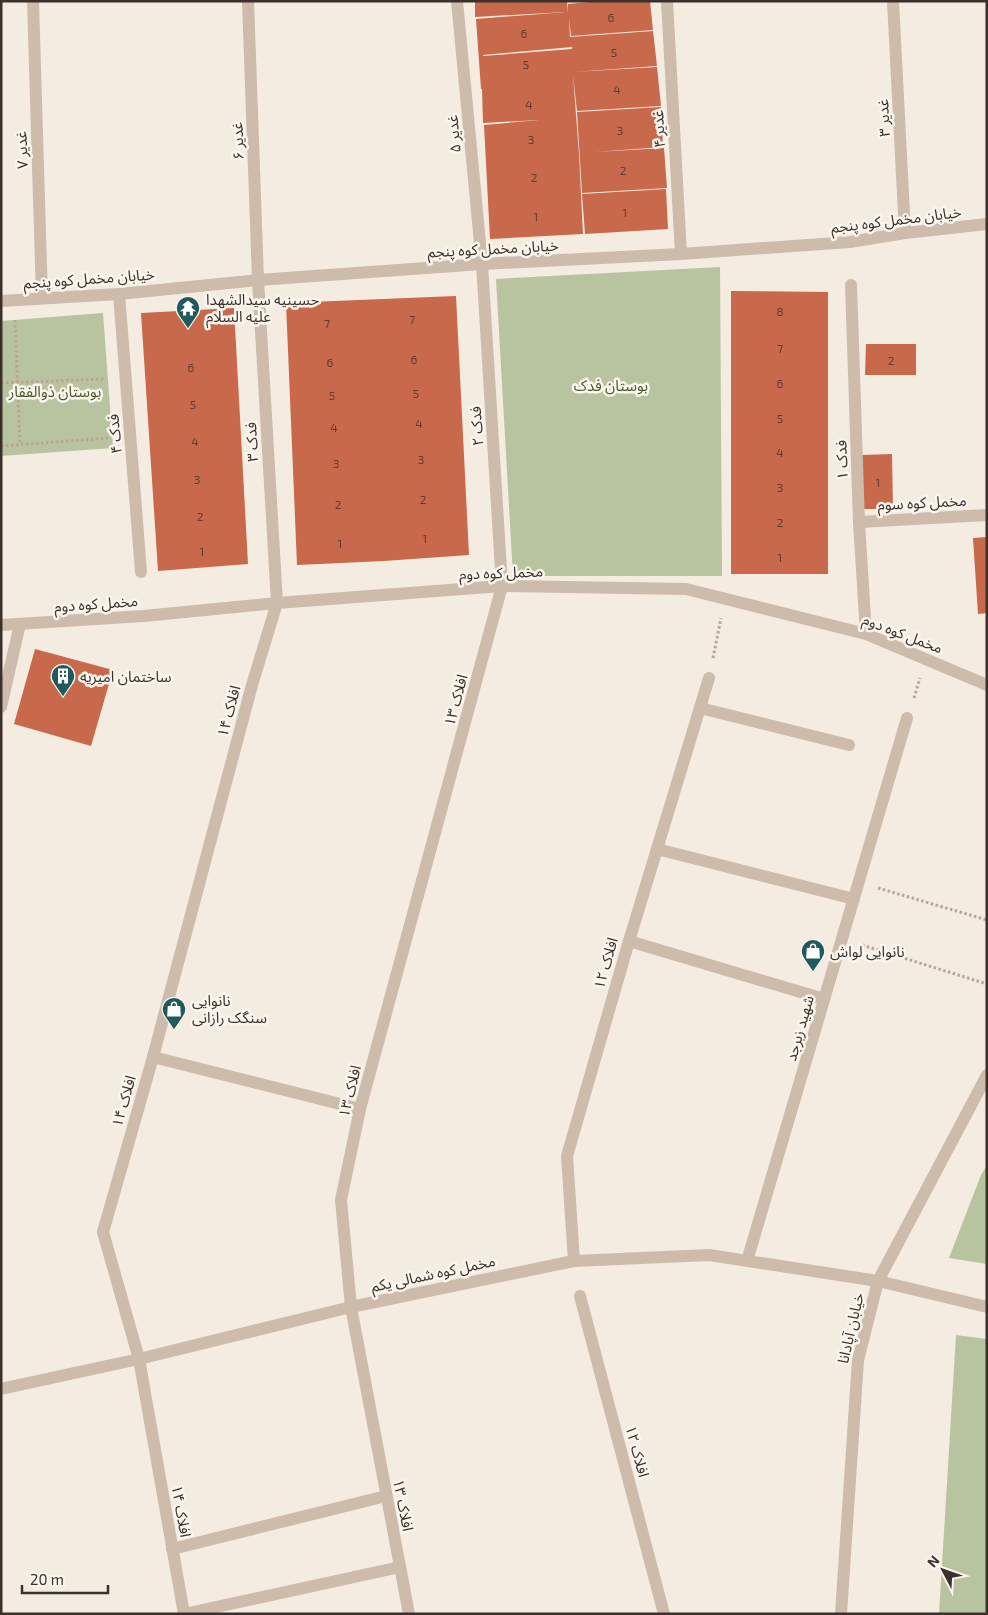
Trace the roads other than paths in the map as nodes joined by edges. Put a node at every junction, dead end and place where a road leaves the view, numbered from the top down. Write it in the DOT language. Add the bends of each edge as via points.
graph roads {
  1 [pos="33,1"];
  2 [pos="248,1"];
  3 [pos="457,1"];
  4 [pos="667,1"];
  5 [pos="893,1"];
  6 [pos="987,224"];
  7 [pos="905,234"];
  8 [pos="681,254"];
  9 [pos="482,264"];
  10 [pos="258,280"];
  11 [pos="851,285"];
  12 [pos="119,294"];
  13 [pos="42,298"];
  14 [pos="7,300"];
  15 [pos="987,515"];
  16 [pos="859,522"];
  17 [pos="141,572"];
  18 [pos="502,586"];
  19 [pos="277,603"];
  20 [pos="20,624"];
  21 [pos="1,625"];
  22 [pos="866,634"];
  23 [pos="709,678"];
  24 [pos="987,685"];
  25 [pos="1,707"];
  26 [pos="700,708"];
  27 [pos="907,718"];
  28 [pos="849,745"];
  29 [pos="657,849"];
  30 [pos="854,899"];
  31 [pos="629,941"];
  32 [pos="824,1000"];
  33 [pos="153,1057"];
  34 [pos="987,1075"];
  35 [pos="360,1108"];
  36 [pos="574,1261"];
  37 [pos="747,1261"];
  38 [pos="878,1281"];
  39 [pos="580,1296"];
  40 [pos="350,1307"];
  41 [pos="987,1307"];
  42 [pos="138,1359"];
  43 [pos="1,1389"];
  44 [pos="386,1496"];
  45 [pos="172,1549"];
  46 [pos="400,1567"];
  47 [pos="184,1614"];
  48 [pos="409,1614"];
  49 [pos="664,1614"];
  50 [pos="841,1614"];
  1 -- 13 [label="street, غدیر ۷"];
  2 -- 10 [label="street, غدیر ۶"];
  3 -- 9 [label="street, غدیر ۵"];
  4 -- 8 [label="street, غدیر ۴"];
  5 -- 7 [label="street, غدیر ۳"];
  6 -- 7 [label="street, خیابان مخمل کوه پنجم"];
  7 -- 8 [label="street, خیابان مخمل کوه پنجم" via="850,242"];
  8 -- 9 [label="street, خیابان مخمل کوه پنجم"];
  9 -- 10 [label="street, خیابان مخمل کوه پنجم"];
  9 -- 18 [label="street, فدک ۲"];
  10 -- 12 [label="street, خیابان مخمل کوه پنجم"];
  10 -- 19 [label="street, فدک ۳"];
  11 -- 16 [label="street, فدک ۱"];
  12 -- 13 [label="street, خیابان مخمل کوه پنجم"];
  12 -- 17 [label="street, فدک ۴"];
  13 -- 14 [label="street, خیابان مخمل کوه پنجم"];
  15 -- 16 [label="street, مخمل کوه سوم"];
  16 -- 22 [label="street, فدک ۱"];
  18 -- 19 [label="street, مخمل کوه دوم"];
  18 -- 22 [label="street, مخمل کوه دوم" via="686,589"];
  18 -- 35 [label="street, افلاک ۱۳"];
  19 -- 20 [label="street, مخمل کوه دوم"];
  19 -- 33 [label="street, افلاک ۱۴" via="252,685"];
  20 -- 21 [label="street, مخمل کوه دوم"];
  20 -- 25 [label="street"];
  22 -- 24 [label="street, مخمل کوه دوم"];
  23 -- 26 [label="street, افلاک ۱۲"];
  26 -- 28 [label="street"];
  26 -- 29 [label="street, افلاک ۱۲"];
  27 -- 30 [label="street, شهید زبرجد"];
  29 -- 30 [label="street"];
  29 -- 31 [label="street, افلاک ۱۲"];
  30 -- 32 [label="street, شهید زبرجد"];
  31 -- 32 [label="street"];
  31 -- 36 [label="street, افلاک ۱۲" via="567,1156"];
  32 -- 37 [label="street, شهید زبرجد"];
  33 -- 35 [label="street"];
  33 -- 42 [label="street, افلاک ۱۴" via="103,1232"];
  34 -- 38 [label="street, خیابان آپادانا"];
  35 -- 40 [label="street, افلاک ۱۳" via="341,1200"];
  36 -- 37 [label="street, مخمل کوه شمالی‌ یکم" via="709,1255"];
  36 -- 40 [label="street, مخمل کوه شمالی‌ یکم"];
  37 -- 38 [label="street, مخمل کوه شمالی‌ یکم"];
  38 -- 41 [label="street, مخمل کوه شمالی‌ یکم"];
  38 -- 50 [label="street, خیابان آپادانا" via="858,1360"];
  39 -- 49 [label="street, افلاک ۱۲"];
  40 -- 42 [label="street, مخمل کوه شمالی‌ یکم"];
  40 -- 44 [label="street, افلاک ۱۳"];
  42 -- 43 [label="street, مخمل کوه شمالی‌ یکم"];
  42 -- 45 [label="street, افلاک ۱۴"];
  44 -- 45 [label="street"];
  44 -- 46 [label="street, افلاک ۱۳"];
  45 -- 47 [label="street, افلاک ۱۴"];
  46 -- 47 [label="street"];
  46 -- 48 [label="street, افلاک ۱۳"];
}
